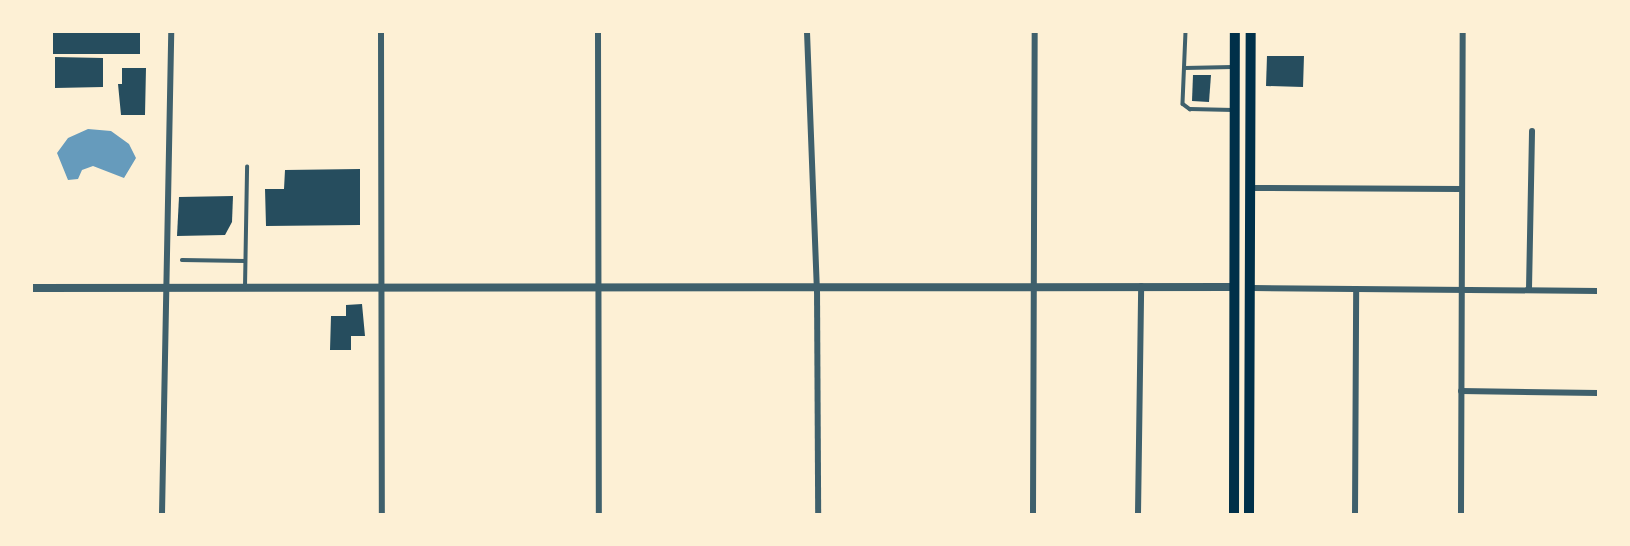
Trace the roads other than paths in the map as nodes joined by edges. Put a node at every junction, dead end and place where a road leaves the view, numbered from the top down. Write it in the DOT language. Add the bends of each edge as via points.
graph roads {
  1 [pos="171,32"];
  2 [pos="381,32"];
  3 [pos="598,32"];
  4 [pos="807,32"];
  5 [pos="1035,32"];
  6 [pos="1186,32"];
  7 [pos="1235,32"];
  8 [pos="1251,32"];
  9 [pos="1463,32"];
  10 [pos="1235,67"];
  11 [pos="1185,68"];
  12 [pos="1235,110"];
  13 [pos="1532,131"];
  14 [pos="247,167"];
  15 [pos="1252,188"];
  16 [pos="1461,189"];
  17 [pos="182,260"];
  18 [pos="245,261"];
  19 [pos="1141,286"];
  20 [pos="817,287"];
  21 [pos="1234,287"];
  22 [pos="32,288"];
  23 [pos="1036,288"];
  24 [pos="1253,288"];
  25 [pos="164,289"];
  26 [pos="245,289"];
  27 [pos="380,289"];
  28 [pos="598,289"];
  29 [pos="1356,289"];
  30 [pos="1530,289"];
  31 [pos="1462,290"];
  32 [pos="1598,291"];
  33 [pos="1461,391"];
  34 [pos="1598,393"];
  35 [pos="162,514"];
  36 [pos="382,514"];
  37 [pos="599,514"];
  38 [pos="818,514"];
  39 [pos="1033,514"];
  40 [pos="1138,514"];
  41 [pos="1234,514"];
  42 [pos="1249,514"];
  43 [pos="1355,514"];
  44 [pos="1461,514"];
  1 -- 25 [label="street"];
  2 -- 27 [label="street"];
  3 -- 28 [label="street"];
  4 -- 20 [label="street"];
  5 -- 23 [label="street"];
  6 -- 11 [label="lane"];
  7 -- 10 [label="highway"];
  8 -- 15 [label="highway"];
  9 -- 16 [label="street"];
  10 -- 11 [label="lane"];
  10 -- 12 [label="highway"];
  11 -- 12 [label="lane" via="1185,106"];
  12 -- 21 [label="highway"];
  13 -- 30 [label="street"];
  14 -- 18 [label="lane"];
  15 -- 16 [label="street"];
  15 -- 24 [label="highway"];
  16 -- 31 [label="street"];
  17 -- 18 [label="lane"];
  18 -- 26 [label="lane"];
  19 -- 21 [label="street"];
  19 -- 23 [label="street"];
  19 -- 40 [label="street"];
  20 -- 23 [label="street"];
  20 -- 28 [label="street"];
  20 -- 38 [label="street"];
  21 -- 41 [label="highway"];
  22 -- 25 [label="street"];
  23 -- 39 [label="street"];
  24 -- 29 [label="street"];
  24 -- 42 [label="highway"];
  25 -- 26 [label="street"];
  25 -- 35 [label="street"];
  26 -- 27 [label="street"];
  27 -- 28 [label="street"];
  27 -- 36 [label="street"];
  28 -- 37 [label="street"];
  29 -- 31 [label="street"];
  29 -- 43 [label="street"];
  30 -- 31 [label="street"];
  30 -- 32 [label="street"];
  31 -- 33 [label="street"];
  33 -- 34 [label="street"];
  33 -- 44 [label="street"];
}
